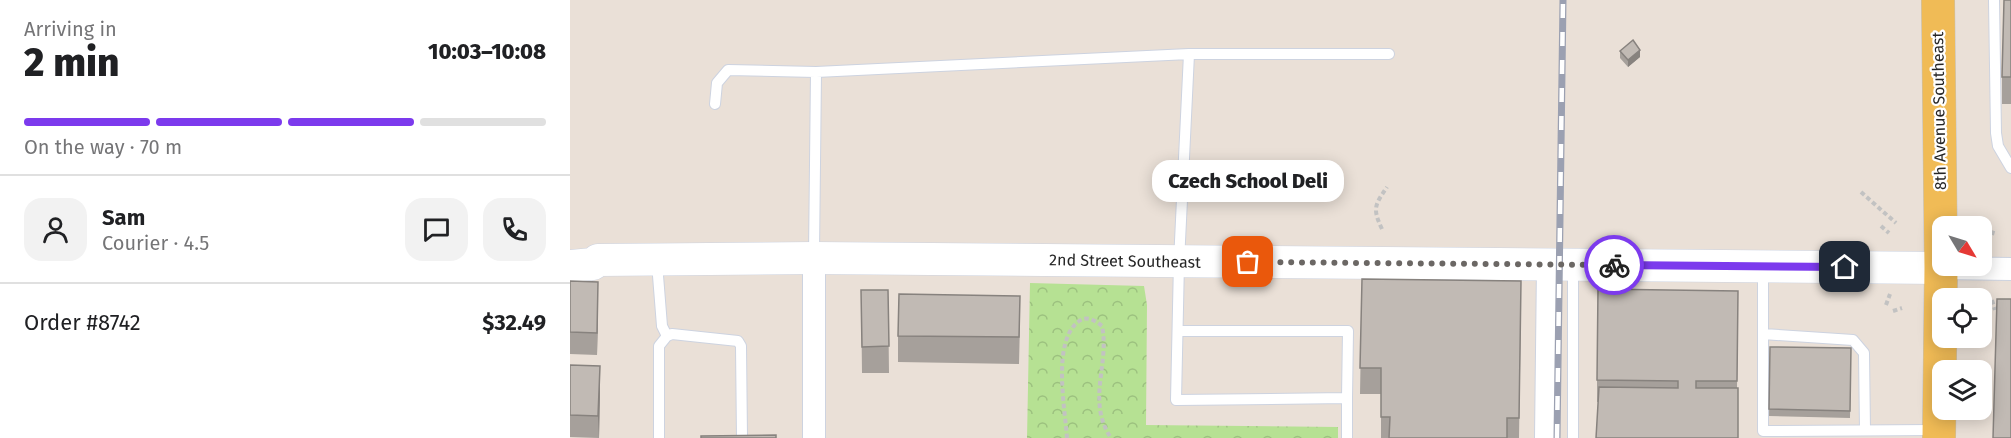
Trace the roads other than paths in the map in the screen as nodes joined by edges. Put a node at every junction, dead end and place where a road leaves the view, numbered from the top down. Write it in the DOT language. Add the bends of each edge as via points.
graph roads {
  1 [pos="1938,0"];
  2 [pos="1994,0"];
  3 [pos="1189,54"];
  4 [pos="1389,54"];
  5 [pos="816,72"];
  6 [pos="715,104"];
  7 [pos="2011,168"];
  8 [pos="1940,216"];
  9 [pos="814,258"];
  10 [pos="579,260"];
  11 [pos="657,260"];
  12 [pos="1179,262"];
  13 [pos="1560,265"];
  14 [pos="1762,267"];
  15 [pos="1932,268"];
  16 [pos="1992,269"];
  17 [pos="2011,269"];
  18 [pos="1941,276"];
  19 [pos="1178,331"];
  20 [pos="1763,334"];
  21 [pos="667,336"];
  22 [pos="1347,398"];
  23 [pos="1865,430"];
  24 [pos="1878,434"];
  25 [pos="1939,434"];
  26 [pos="659,438"];
  27 [pos="742,438"];
  28 [pos="813,438"];
  29 [pos="1347,438"];
  30 [pos="1546,438"];
  31 [pos="1572,438"];
  1 -- 8 [label="main road, 8th Avenue Southeast"];
  2 -- 7 [label="lane" via="1996,133 1998,146"];
  3 -- 4 [label="lane"];
  3 -- 5 [label="lane"];
  3 -- 12 [label="lane"];
  5 -- 6 [label="lane" via="728,70 717,83"];
  5 -- 9 [label="lane"];
  9 -- 11 [label="street, 2nd Street Southeast"];
  9 -- 12 [label="street, 2nd Street Southeast"];
  9 -- 28 [label="street"];
  10 -- 11 [label="street, 2nd Street Southeast"];
  11 -- 21 [label="lane" via="662,326"];
  12 -- 13 [label="street, 2nd Street Southeast"];
  12 -- 19 [label="lane"];
  13 -- 14 [label="street, 2nd Street Southeast"];
  13 -- 30 [label="street" via="1547,304"];
  13 -- 31 [label="lane"];
  14 -- 15 [label="street, 2nd Street Southeast"];
  14 -- 20 [label="lane"];
  16 -- 17 [label="street, 2nd Street Southeast"];
  18 -- 25 [label="main road, 8th Avenue Southeast"];
  19 -- 22 [label="lane" via="1348,331"];
  19 -- 22 [label="lane" via="1176,400"];
  20 -- 23 [label="lane" via="1853,340 1864,353"];
  20 -- 23 [label="lane" via="1763,431"];
  21 -- 26 [label="lane" via="659,346"];
  21 -- 27 [label="lane" via="738,341"];
  22 -- 29 [label="lane"];
  23 -- 24 [label="lane"];
  24 -- 25 [label="lane"];
}
